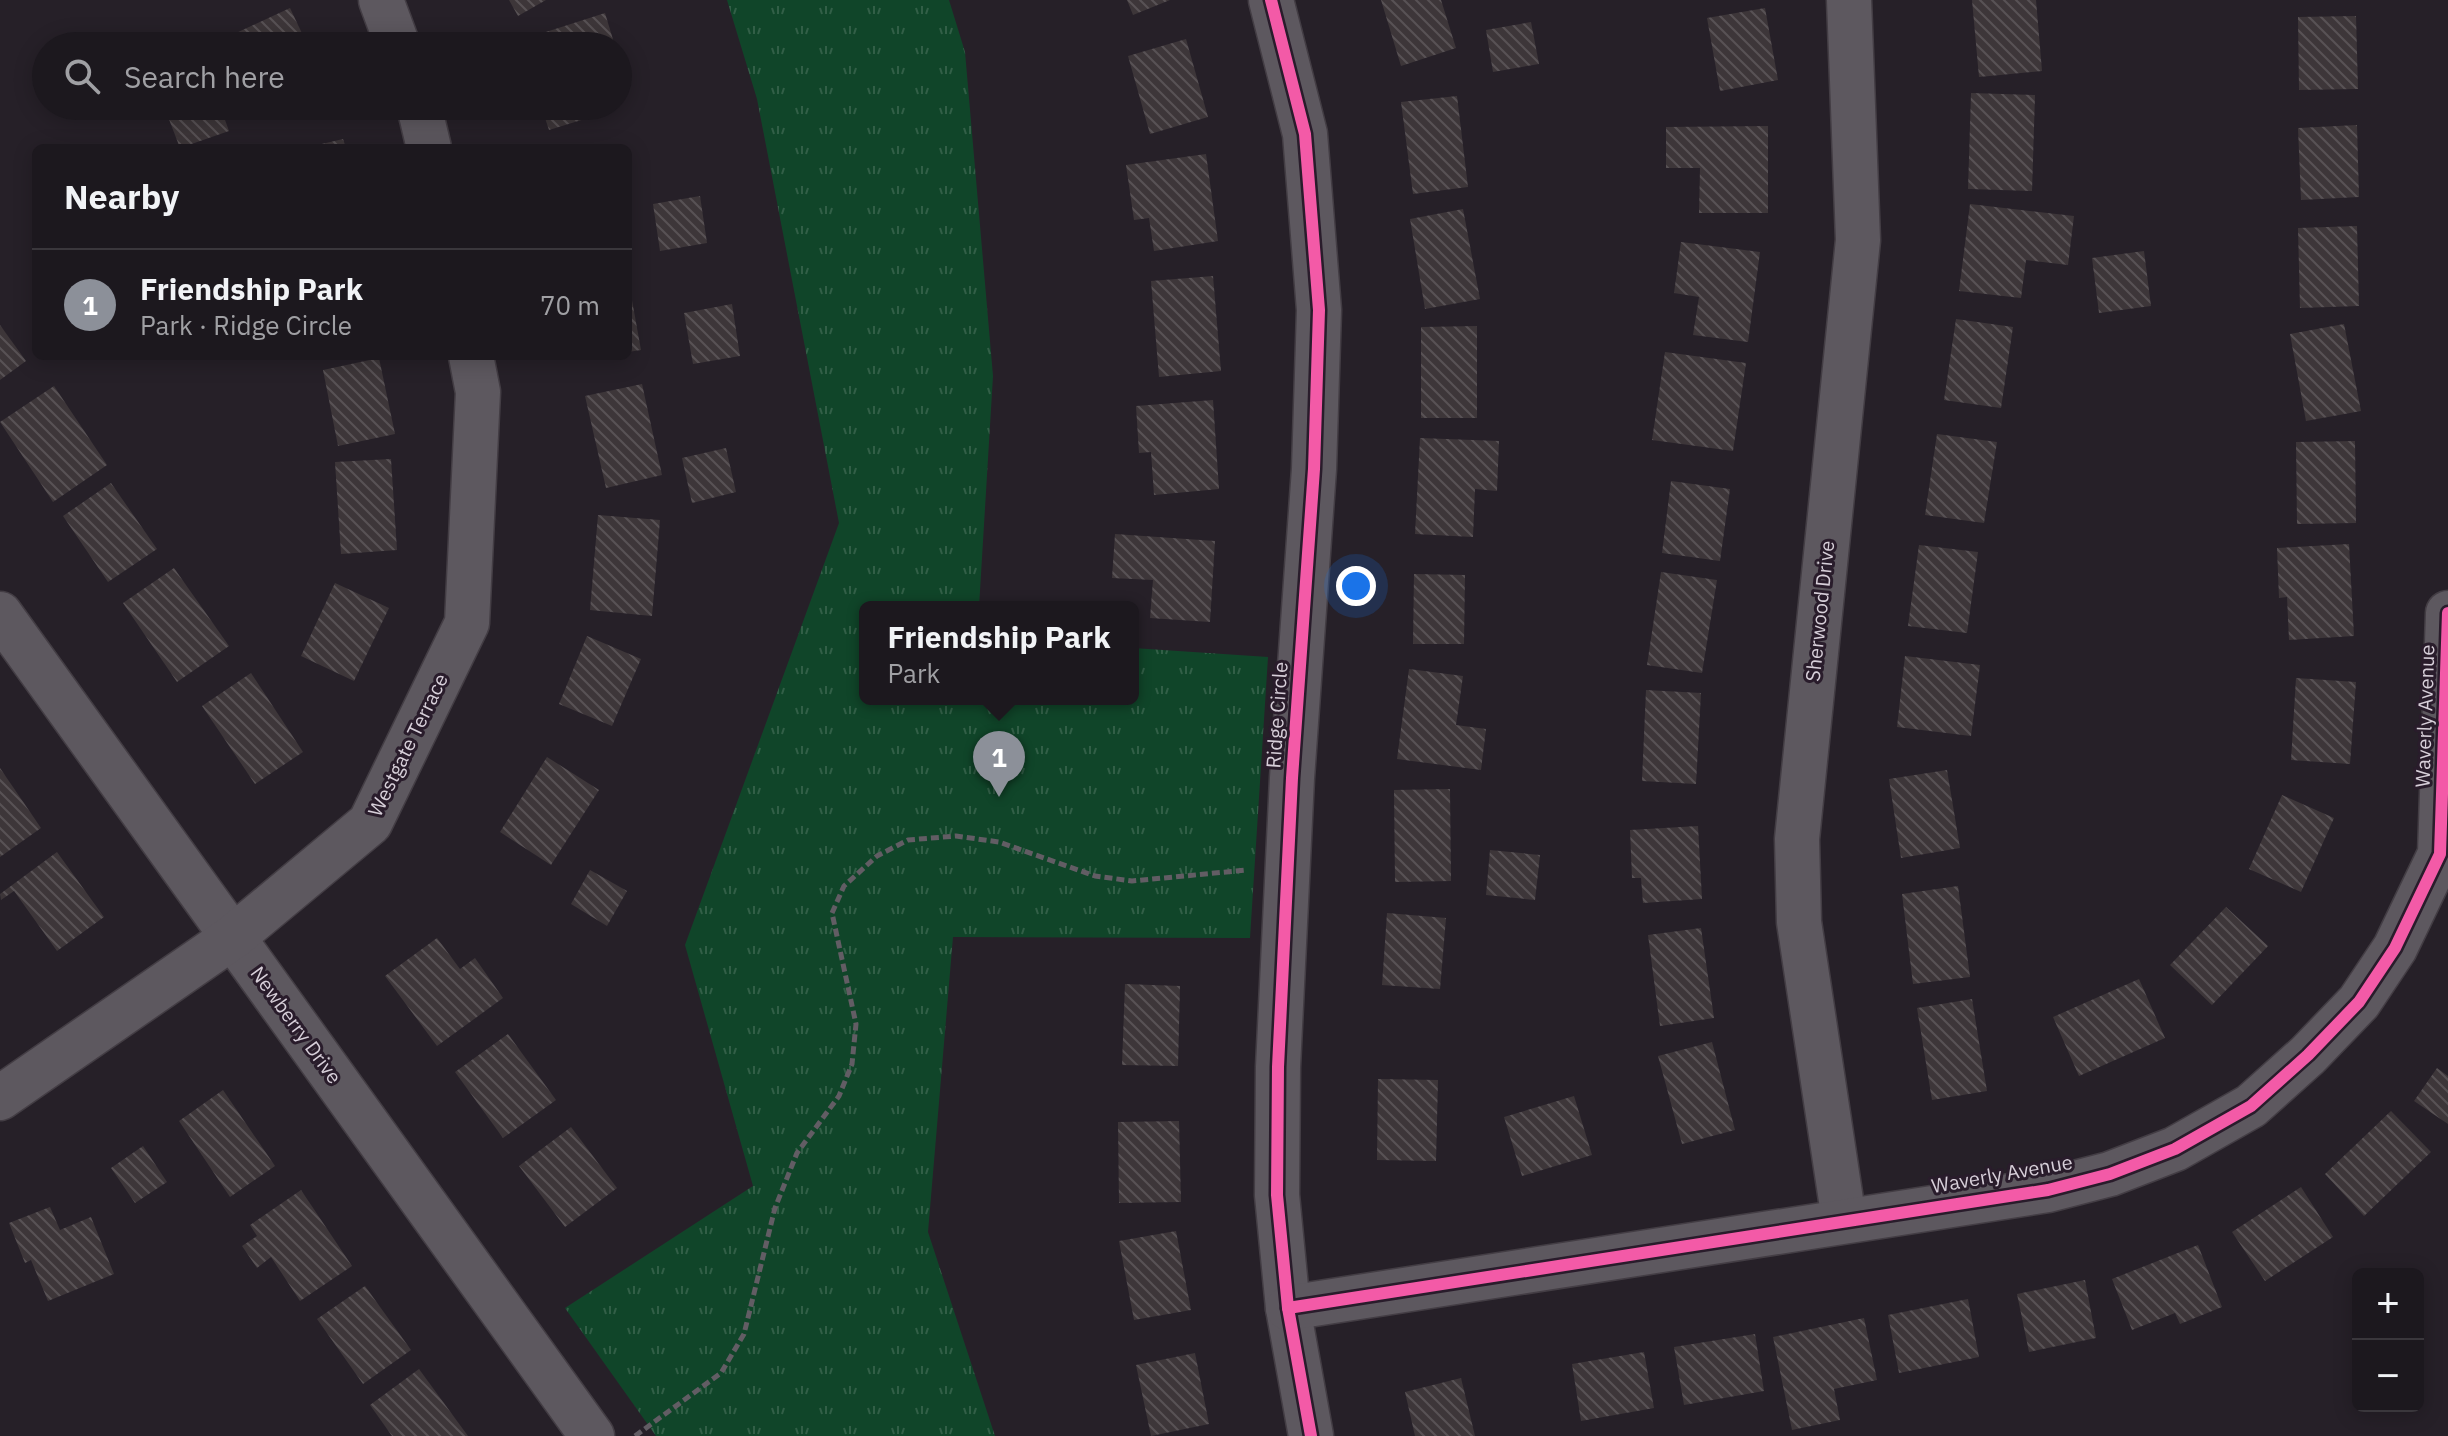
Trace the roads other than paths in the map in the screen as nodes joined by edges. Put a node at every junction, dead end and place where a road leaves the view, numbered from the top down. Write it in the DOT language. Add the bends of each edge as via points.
graph roads {
  1 [pos="381,0"];
  2 [pos="1271,0"];
  3 [pos="1849,0"];
  4 [pos="393,32"];
  5 [pos="422,120"];
  6 [pos="428,144"];
  7 [pos="472,360"];
  8 [pos="2448,613"];
  9 [pos="0,614"];
  10 [pos="2444,855"];
  11 [pos="233,937"];
  12 [pos="0,1098"];
  13 [pos="1844,1220"];
  14 [pos="1288,1308"];
  15 [pos="592,1436"];
  16 [pos="1311,1436"];
  1 -- 4 [label="street"];
  2 -- 14 [label="street, Ridge Circle" via="1305,134 1319,310 1278,1067 1277,1181"];
  3 -- 13 [label="street, Sherwood Drive" via="1858,240 1797,839 1799,922"];
  5 -- 6 [label="street"];
  7 -- 11 [label="street, Westgate Terrace" via="478,392 467,623 370,823"];
  8 -- 10 [label="street, Waverly Avenue"];
  9 -- 11 [label="street, Newberry Drive"];
  10 -- 13 [label="street, Waverly Avenue" via="2395,948 2359,1002 2251,1106 2175,1149 2110,1174 2048,1190"];
  11 -- 12 [label="street, Westgate Terrace"];
  11 -- 15 [label="street, Newberry Drive"];
  13 -- 14 [label="street, Waverly Avenue"];
  14 -- 16 [label="street, Ridge Circle"];
}
